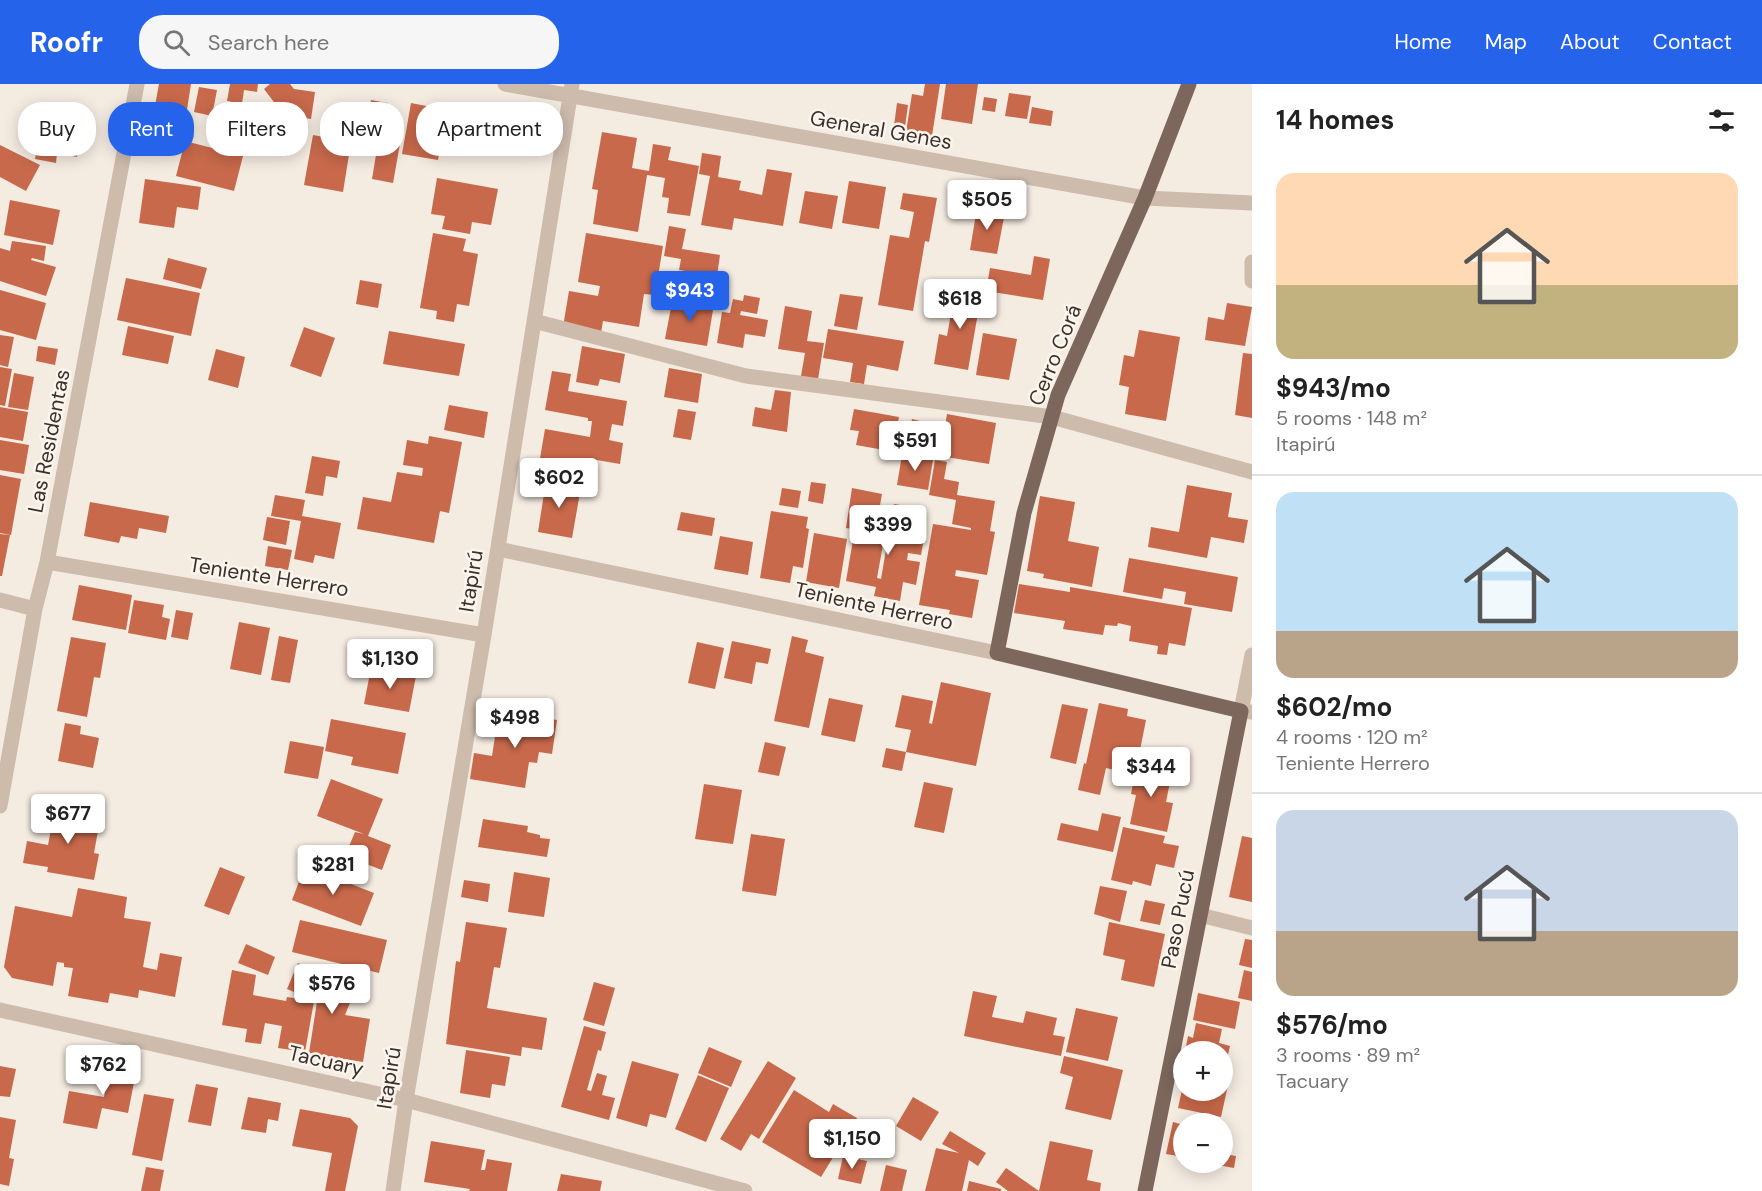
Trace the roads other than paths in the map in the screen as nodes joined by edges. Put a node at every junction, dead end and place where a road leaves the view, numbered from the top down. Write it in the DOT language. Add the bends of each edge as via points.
graph roads {
  1 [pos="137,84"];
  2 [pos="504,84"];
  3 [pos="1188,84"];
  4 [pos="571,90"];
  5 [pos="1145,198"];
  6 [pos="1252,203"];
  7 [pos="1252,262"];
  8 [pos="1252,281"];
  9 [pos="534,321"];
  10 [pos="1052,417"];
  11 [pos="1252,472"];
  12 [pos="498,549"];
  13 [pos="47,562"];
  14 [pos="0,600"];
  15 [pos="35,609"];
  16 [pos="484,634"];
  17 [pos="997,653"];
  18 [pos="1252,656"];
  19 [pos="1246,711"];
  20 [pos="0,806"];
  21 [pos="1200,915"];
  22 [pos="1252,928"];
  23 [pos="0,1010"];
  24 [pos="406,1100"];
  25 [pos="393,1191"];
  26 [pos="745,1191"];
  27 [pos="1145,1191"];
  1 -- 13 [label="street, Las Residentas"];
  2 -- 4 [label="street, General Genes"];
  3 -- 5 [label="main road, Cerro Corá"];
  4 -- 5 [label="street, General Genes"];
  4 -- 9 [label="street, Itapirú"];
  5 -- 6 [label="street, General Genes"];
  5 -- 10 [label="main road, Cerro Corá" via="1058,395"];
  7 -- 8 [label="street"];
  9 -- 10 [label="street" via="746,376"];
  9 -- 12 [label="street, Itapirú"];
  10 -- 11 [label="street"];
  10 -- 17 [label="main road, Cerro Corá" via="1024,513"];
  12 -- 16 [label="street, Itapirú"];
  12 -- 17 [label="street, Teniente Herrero"];
  13 -- 15 [label="street, Las Residentas"];
  13 -- 16 [label="street, Teniente Herrero"];
  14 -- 15 [label="street"];
  15 -- 20 [label="street, Las Residentas"];
  16 -- 24 [label="street, Itapirú"];
  17 -- 19 [label="main road, Teniente Herrero"];
  18 -- 19 [label="street, Paso Pucú"];
  19 -- 21 [label="main road, Paso Pucú"];
  21 -- 22 [label="street"];
  21 -- 27 [label="main road, Paso Pucú"];
  23 -- 24 [label="street, Tacuary"];
  24 -- 25 [label="street, Itapirú"];
  24 -- 26 [label="street, Tacuary"];
}
